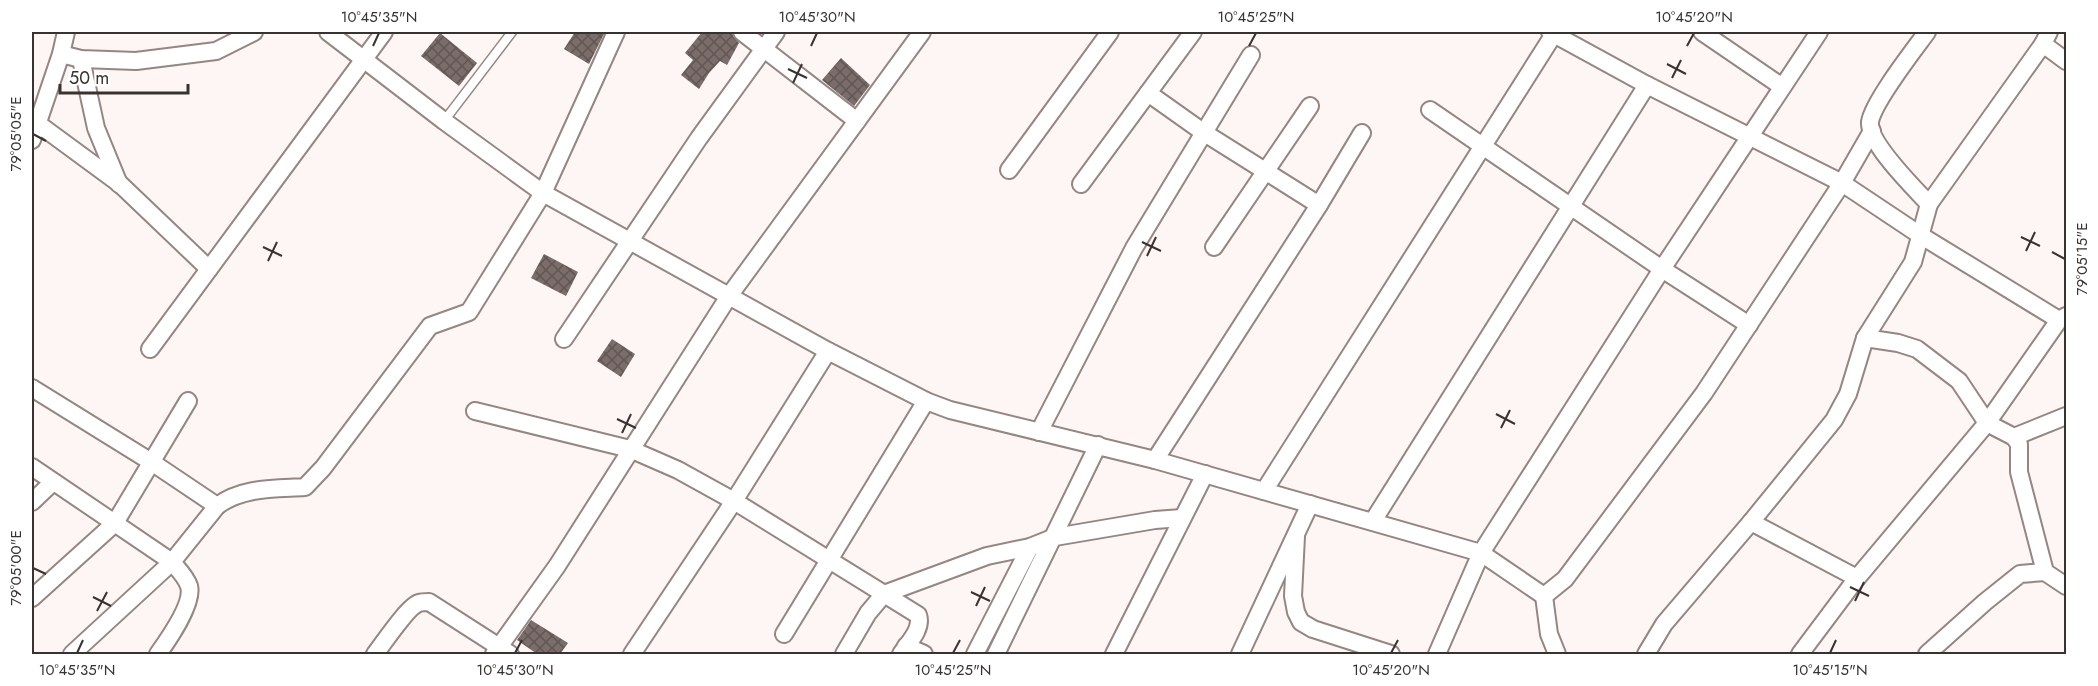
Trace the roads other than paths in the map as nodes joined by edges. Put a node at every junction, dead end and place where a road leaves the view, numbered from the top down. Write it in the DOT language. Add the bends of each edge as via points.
graph roads {
  1 [pos="66,32"];
  2 [pos="254,32"];
  3 [pos="328,32"];
  4 [pos="384,32"];
  5 [pos="512,32"];
  6 [pos="616,32"];
  7 [pos="742,32"];
  8 [pos="776,32"];
  9 [pos="922,32"];
  10 [pos="1110,32"];
  11 [pos="1192,32"];
  12 [pos="1702,32"];
  13 [pos="1819,32"];
  14 [pos="1927,32"];
  15 [pos="1552,33"];
  16 [pos="2046,38"];
  17 [pos="763,49"];
  18 [pos="61,54"];
  19 [pos="1251,55"];
  20 [pos="81,59"];
  21 [pos="365,59"];
  22 [pos="2067,61"];
  23 [pos="1647,85"];
  24 [pos="1781,87"];
  25 [pos="1148,93"];
  26 [pos="1310,106"];
  27 [pos="1430,110"];
  28 [pos="444,121"];
  29 [pos="857,121"];
  30 [pos="37,123"];
  31 [pos="1872,131"];
  32 [pos="1203,132"];
  33 [pos="1362,133"];
  34 [pos="1748,137"];
  35 [pos="32,140"];
  36 [pos="1481,145"];
  37 [pos="1009,170"];
  38 [pos="1265,171"];
  39 [pos="1081,183"];
  40 [pos="1842,183"];
  41 [pos="120,184"];
  42 [pos="543,194"];
  43 [pos="1929,204"];
  44 [pos="1319,205"];
  45 [pos="1571,207"];
  46 [pos="1920,235"];
  47 [pos="629,241"];
  48 [pos="1214,247"];
  49 [pos="209,269"];
  50 [pos="1662,269"];
  51 [pos="729,296"];
  52 [pos="2063,318"];
  53 [pos="1749,325"];
  54 [pos="1865,338"];
  55 [pos="564,339"];
  56 [pos="150,349"];
  57 [pos="828,351"];
  58 [pos="32,388"];
  59 [pos="188,401"];
  60 [pos="926,401"];
  61 [pos="475,411"];
  62 [pos="2067,416"];
  63 [pos="1988,423"];
  64 [pos="1039,432"];
  65 [pos="2014,437"];
  66 [pos="1098,445"];
  67 [pos="630,449"];
  68 [pos="1155,460"];
  69 [pos="153,463"];
  70 [pos="32,467"];
  71 [pos="1205,474"];
  72 [pos="53,482"];
  73 [pos="1264,491"];
  74 [pos="735,501"];
  75 [pos="32,502"];
  76 [pos="1310,504"];
  77 [pos="217,506"];
  78 [pos="1182,518"];
  79 [pos="1373,521"];
  80 [pos="1751,522"];
  81 [pos="115,523"];
  82 [pos="1296,536"];
  83 [pos="1055,537"];
  84 [pos="1030,547"];
  85 [pos="1481,553"];
  86 [pos="830,560"];
  87 [pos="172,562"];
  88 [pos="2045,572"];
  89 [pos="1857,578"];
  90 [pos="2067,586"];
  91 [pos="884,594"];
  92 [pos="1544,596"];
  93 [pos="32,598"];
  94 [pos="784,634"];
  95 [pos="904,650"];
  96 [pos="501,652"];
  97 [pos="72,654"];
  98 [pos="158,654"];
  99 [pos="375,654"];
  100 [pos="632,654"];
  101 [pos="844,654"];
  102 [pos="924,654"];
  103 [pos="975,654"];
  104 [pos="996,654"];
  105 [pos="1114,654"];
  106 [pos="1239,654"];
  107 [pos="1391,654"];
  108 [pos="1437,654"];
  109 [pos="1557,654"];
  110 [pos="1646,654"];
  111 [pos="1800,654"];
  112 [pos="1927,654"];
  1 -- 18 [label="street"];
  2 -- 20 [label="street" via="216,51 136,61"];
  3 -- 21 [label="street"];
  4 -- 21 [label="street"];
  5 -- 28 [label="lane"];
  6 -- 42 [label="street"];
  7 -- 17 [label="street"];
  8 -- 17 [label="street"];
  9 -- 29 [label="street"];
  10 -- 37 [label="street"];
  11 -- 25 [label="street"];
  12 -- 24 [label="street"];
  13 -- 24 [label="street"];
  14 -- 31 [label="street" via="1880,100 1870,122"];
  15 -- 23 [label="street"];
  15 -- 36 [label="street"];
  16 -- 22 [label="street"];
  16 -- 43 [label="street"];
  17 -- 29 [label="street"];
  17 -- 47 [label="street"];
  18 -- 20 [label="street"];
  18 -- 30 [label="street"];
  19 -- 32 [label="street"];
  20 -- 41 [label="street" via="96,128"];
  21 -- 28 [label="street"];
  21 -- 49 [label="street"];
  23 -- 34 [label="street"];
  23 -- 45 [label="street"];
  24 -- 34 [label="street"];
  25 -- 32 [label="street"];
  25 -- 39 [label="street"];
  26 -- 38 [label="street"];
  27 -- 36 [label="street"];
  28 -- 42 [label="street"];
  29 -- 51 [label="street"];
  30 -- 35 [label="street"];
  30 -- 41 [label="street"];
  31 -- 40 [label="street"];
  31 -- 43 [label="street" via="1886,156"];
  32 -- 38 [label="street"];
  32 -- 64 [label="street" via="1134,248"];
  33 -- 44 [label="street"];
  34 -- 40 [label="street"];
  34 -- 50 [label="street"];
  36 -- 45 [label="street"];
  36 -- 73 [label="street"];
  38 -- 44 [label="street"];
  38 -- 48 [label="street"];
  40 -- 46 [label="street"];
  40 -- 53 [label="street"];
  41 -- 49 [label="street"];
  42 -- 47 [label="street"];
  42 -- 77 [label="street" via="469,312 430,326 305,487 242,493"];
  43 -- 46 [label="street"];
  44 -- 68 [label="street"];
  45 -- 50 [label="street"];
  45 -- 79 [label="street"];
  46 -- 52 [label="street"];
  46 -- 54 [label="street" via="1913,262"];
  47 -- 51 [label="street"];
  47 -- 55 [label="street"];
  49 -- 56 [label="street"];
  50 -- 53 [label="street"];
  50 -- 85 [label="street"];
  51 -- 57 [label="street"];
  51 -- 67 [label="street"];
  52 -- 63 [label="street"];
  53 -- 92 [label="street" via="1704,393 1572,570"];
  54 -- 63 [label="street" via="1917,349 1959,381"];
  54 -- 80 [label="street" via="1848,394 1834,420"];
  57 -- 60 [label="street"];
  57 -- 74 [label="street"];
  58 -- 69 [label="street"];
  59 -- 69 [label="street"];
  60 -- 64 [label="street"];
  60 -- 86 [label="street"];
  61 -- 67 [label="street"];
  62 -- 65 [label="street"];
  63 -- 65 [label="street"];
  63 -- 89 [label="street"];
  64 -- 66 [label="street"];
  65 -- 88 [label="street" via="2019,444 2019,472"];
  66 -- 68 [label="street"];
  66 -- 83 [label="street"];
  67 -- 74 [label="street"];
  67 -- 96 [label="street"];
  68 -- 71 [label="street"];
  69 -- 77 [label="street"];
  69 -- 81 [label="street"];
  70 -- 72 [label="street"];
  71 -- 73 [label="street"];
  71 -- 78 [label="street"];
  72 -- 75 [label="street"];
  72 -- 81 [label="street"];
  73 -- 76 [label="street"];
  74 -- 86 [label="street"];
  74 -- 100 [label="street"];
  76 -- 79 [label="street"];
  76 -- 82 [label="street"];
  77 -- 87 [label="street"];
  78 -- 83 [label="street"];
  78 -- 105 [label="street"];
  79 -- 85 [label="street"];
  80 -- 89 [label="street"];
  80 -- 110 [label="street" via="1665,624"];
  81 -- 87 [label="street"];
  81 -- 93 [label="street"];
  82 -- 106 [label="street"];
  82 -- 107 [label="street" via="1293,596 1301,622"];
  83 -- 84 [label="street"];
  83 -- 104 [label="street"];
  84 -- 91 [label="street" via="987,556"];
  84 -- 103 [label="street"];
  85 -- 92 [label="street"];
  85 -- 108 [label="street"];
  86 -- 91 [label="street"];
  86 -- 94 [label="street"];
  87 -- 97 [label="street"];
  87 -- 98 [label="street" via="186,579 190,594 186,608"];
  88 -- 90 [label="street"];
  88 -- 112 [label="street" via="2020,574"];
  89 -- 111 [label="street"];
  91 -- 95 [label="street" via="918,615 918,628"];
  91 -- 101 [label="street"];
  92 -- 109 [label="street" via="1549,634"];
  95 -- 102 [label="street"];
  96 -- 99 [label="street" via="429,602 418,603 405,615"];
}
